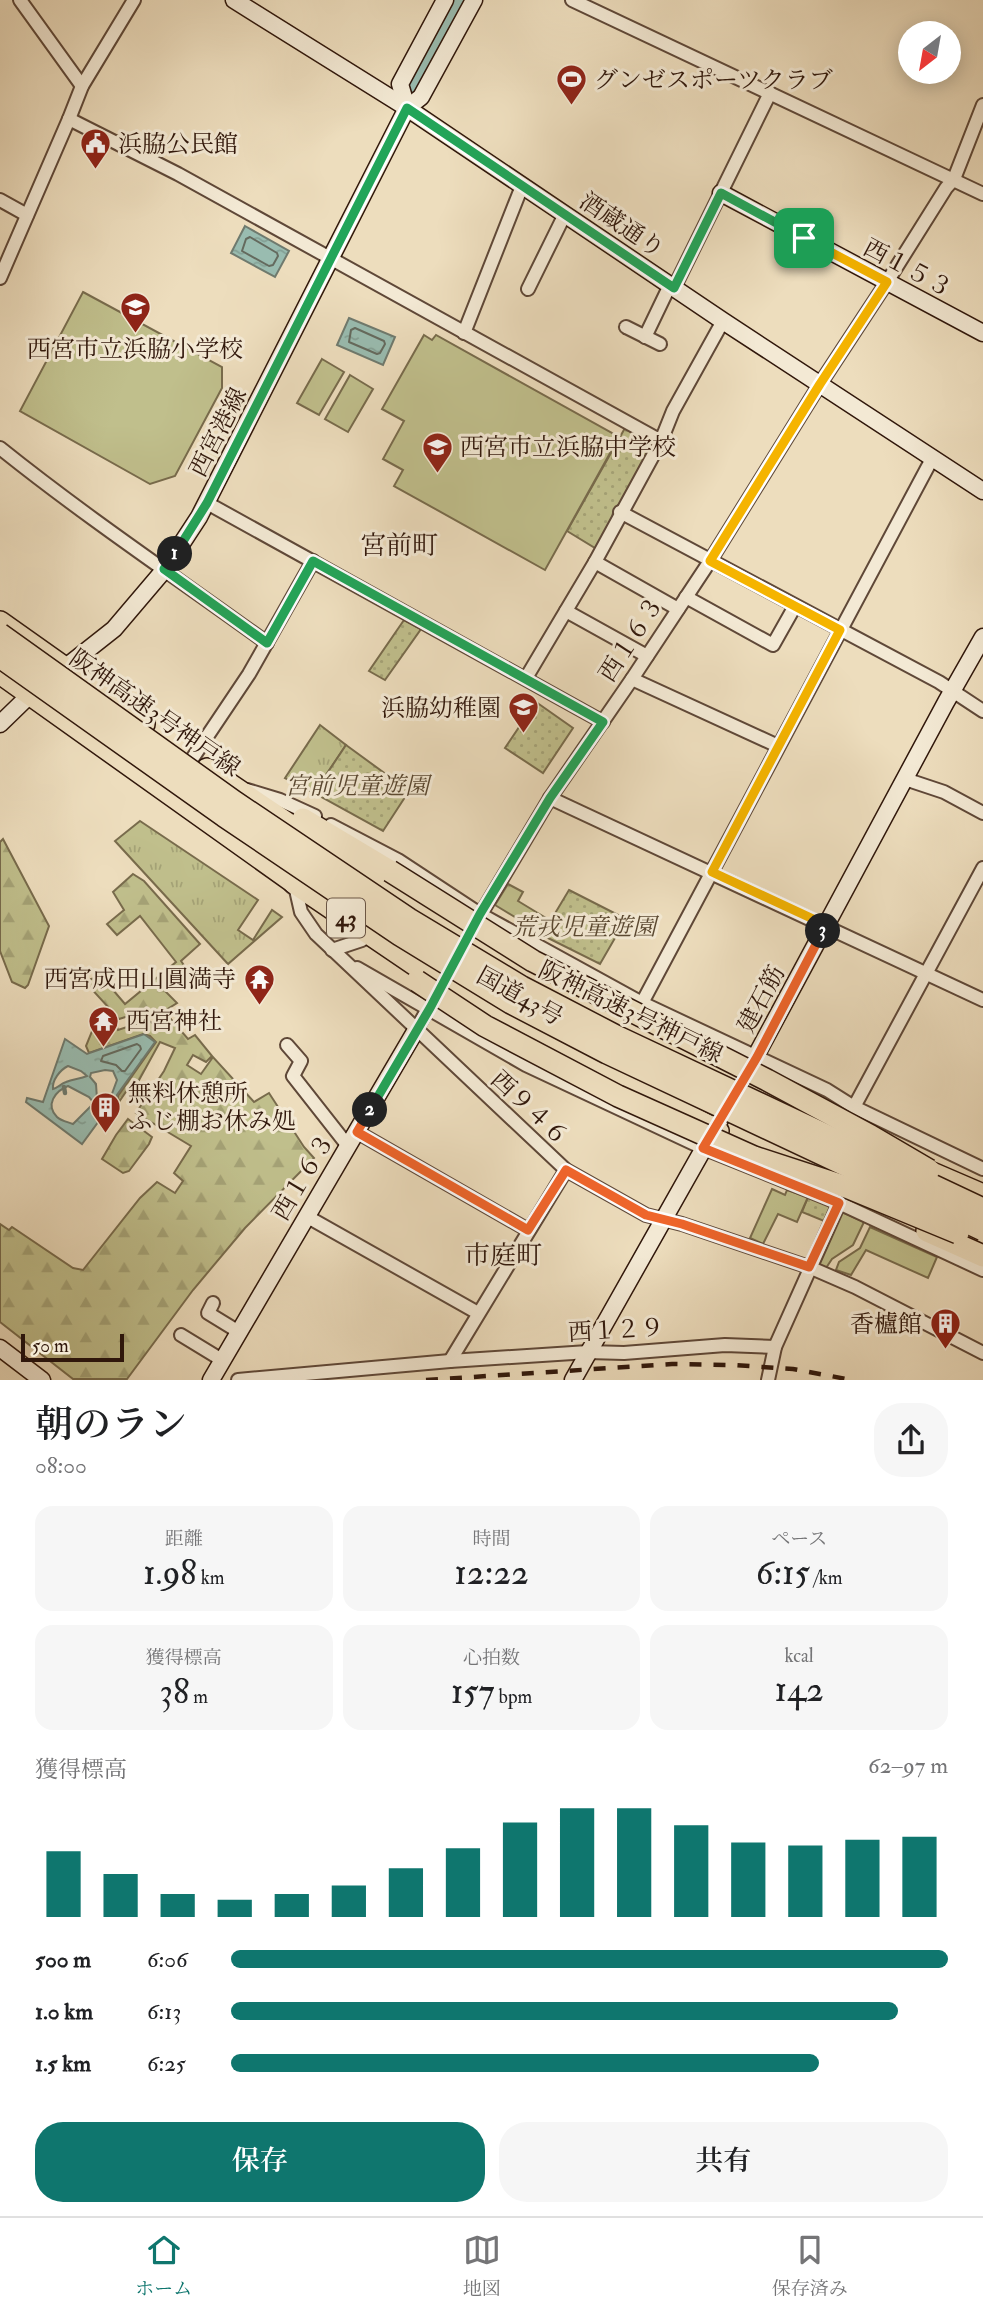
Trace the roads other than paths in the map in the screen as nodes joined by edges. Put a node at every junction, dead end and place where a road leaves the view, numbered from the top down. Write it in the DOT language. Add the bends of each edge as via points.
graph roads {
  1 [pos="20,0"];
  2 [pos="134,0"];
  3 [pos="234,0"];
  4 [pos="445,0"];
  5 [pos="474,0"];
  6 [pos="572,0"];
  7 [pos="257,6"];
  8 [pos="82,86"];
  9 [pos="770,93"];
  10 [pos="983,105"];
  11 [pos="407,108"];
  12 [pos="69,119"];
  13 [pos="954,179"];
  14 [pos="522,186"];
  15 [pos="721,193"];
  16 [pos="983,194"];
  17 [pos="0,200"];
  18 [pos="565,214"];
  19 [pos="27,215"];
  20 [pos="331,259"];
  21 [pos="0,278"];
  22 [pos="887,282"];
  23 [pos="672,287"];
  24 [pos="528,289"];
  25 [pos="723,321"];
  26 [pos="626,327"];
  27 [pos="982,329"];
  28 [pos="464,333"];
  29 [pos="645,337"];
  30 [pos="660,344"];
  31 [pos="820,384"];
  32 [pos="661,441"];
  33 [pos="0,447"];
  34 [pos="933,457"];
  35 [pos="983,491"];
  36 [pos="207,503"];
  37 [pos="620,513"];
  38 [pos="313,561"];
  39 [pos="710,561"];
  40 [pos="595,562"];
  41 [pos="164,569"];
  42 [pos="686,597"];
  43 [pos="795,606"];
  44 [pos="678,609"];
  45 [pos="566,611"];
  46 [pos="0,622"];
  47 [pos="840,630"];
  48 [pos="0,634"];
  49 [pos="983,637"];
  50 [pos="267,643"];
  51 [pos="648,656"];
  52 [pos="0,657"];
  53 [pos="66,668"];
  54 [pos="0,673"];
  55 [pos="526,678"];
  56 [pos="632,679"];
  57 [pos="952,690"];
  58 [pos="29,694"];
  59 [pos="983,711"];
  60 [pos="603,722"];
  61 [pos="0,724"];
  62 [pos="778,746"];
  63 [pos="192,759"];
  64 [pos="905,779"];
  65 [pos="231,786"];
  66 [pos="550,798"];
  67 [pos="258,804"];
  68 [pos="983,813"];
  69 [pos="238,843"];
  70 [pos="983,868"];
  71 [pos="712,872"];
  72 [pos="296,890"];
  73 [pos="480,914"];
  74 [pos="826,925"];
  75 [pos="467,938"];
  76 [pos="362,940"];
  77 [pos="332,950"];
  78 [pos="342,959"];
  79 [pos="925,974"];
  80 [pos="442,984"];
  81 [pos="983,1000"];
  82 [pos="642,1003"];
  83 [pos="430,1008"];
  84 [pos="416,1030"];
  85 [pos="288,1045"];
  86 [pos="757,1057"];
  87 [pos="741,1083"];
  88 [pos="854,1107"];
  89 [pos="714,1129"];
  90 [pos="353,1139"];
  91 [pos="866,1144"];
  92 [pos="703,1148"];
  93 [pos="983,1169"];
  94 [pos="566,1170"];
  95 [pos="983,1195"];
  96 [pos="841,1198"];
  97 [pos="983,1201"];
  98 [pos="983,1209"];
  99 [pos="306,1216"];
  100 [pos="663,1219"];
  101 [pos="528,1230"];
  102 [pos="983,1230"];
  103 [pos="983,1244"];
  104 [pos="983,1256"];
  105 [pos="809,1267"];
  106 [pos="983,1270"];
  107 [pos="213,1303"];
  108 [pos="478,1313"];
  109 [pos="239,1332"];
  110 [pos="181,1335"];
  111 [pos="775,1347"];
  112 [pos="0,1348"];
  113 [pos="588,1352"];
  114 [pos="983,1353"];
  115 [pos="222,1360"];
  116 [pos="450,1361"];
  117 [pos="42,1380"];
  118 [pos="211,1380"];
  119 [pos="238,1380"];
  120 [pos="573,1380"];
  121 [pos="768,1380"];
  1 -- 8 [label="street"];
  2 -- 8 [label="street"];
  3 -- 7 [label="street, 酒蔵通り"];
  4 -- 11 [label="street" via="400,84"];
  5 -- 11 [label="street, 西宮港線" via="421,97"];
  6 -- 9 [label="street"];
  7 -- 11 [label="street, 酒蔵通り"];
  8 -- 12 [label="street"];
  9 -- 13 [label="street"];
  9 -- 15 [label="street"];
  10 -- 13 [label="street, 西１６３"];
  11 -- 14 [label="street, 酒蔵通り"];
  11 -- 20 [label="street, 西宮港線"];
  12 -- 19 [label="street"];
  12 -- 20 [label="street"];
  13 -- 16 [label="street"];
  13 -- 22 [label="street, 西１６３"];
  14 -- 18 [label="street, 酒蔵通り"];
  14 -- 28 [label="street"];
  15 -- 22 [label="street, 西１５３"];
  15 -- 23 [label="street"];
  17 -- 19 [label="street"];
  18 -- 23 [label="street, 酒蔵通り"];
  18 -- 24 [label="street"];
  19 -- 21 [label="street"];
  20 -- 28 [label="street"];
  20 -- 36 [label="street, 西宮港線"];
  22 -- 27 [label="street, 西１５３"];
  22 -- 31 [label="street, 西１６３"];
  23 -- 25 [label="street, 酒蔵通り"];
  23 -- 29 [label="street"];
  25 -- 31 [label="street, 酒蔵通り"];
  25 -- 32 [label="street"];
  26 -- 29 [label="street"];
  28 -- 32 [label="street"];
  29 -- 30 [label="street"];
  31 -- 34 [label="street, 酒蔵通り"];
  31 -- 39 [label="street, 西１６３"];
  32 -- 37 [label="street"];
  33 -- 41 [label="street" via="64,499"];
  34 -- 35 [label="street, 酒蔵通り"];
  34 -- 47 [label="street"];
  36 -- 38 [label="street"];
  36 -- 41 [label="street, 西宮港線"];
  37 -- 39 [label="street"];
  37 -- 40 [label="street"];
  38 -- 50 [label="street"];
  38 -- 55 [label="street"];
  39 -- 42 [label="street, 西１６３"];
  39 -- 43 [label="street"];
  40 -- 44 [label="street"];
  40 -- 45 [label="street"];
  41 -- 50 [label="street"];
  41 -- 53 [label="street, 西宮港線" via="114,629"];
  42 -- 43 [label="street" via="772,645"];
  42 -- 44 [label="street, 西１６３"];
  43 -- 47 [label="street"];
  44 -- 51 [label="street, 西１６３"];
  45 -- 51 [label="street"];
  45 -- 55 [label="street"];
  46 -- 53 [label="highway, 国道43号 / 43"];
  47 -- 57 [label="street"];
  47 -- 62 [label="street"];
  48 -- 98 [label="highway, 阪神高速3号神戸線, bridge" via="235,802 510,980 617,1036"];
  49 -- 57 [label="street, 建石筋"];
  50 -- 63 [label="street"];
  51 -- 56 [label="street, 西１６３"];
  52 -- 102 [label="highway, 阪神高速3号神戸線, bridge" via="301,868 511,1003"];
  53 -- 58 [label="street, 西宮港線"];
  53 -- 63 [label="highway, 国道43号 / 43"];
  54 -- 58 [label="highway, 国道43号 / 43"];
  55 -- 60 [label="street"];
  56 -- 60 [label="street, 西１６３"];
  56 -- 62 [label="street"];
  57 -- 59 [label="street"];
  57 -- 64 [label="street, 建石筋"];
  58 -- 61 [label="street, 西宮港線"];
  58 -- 69 [label="highway, 国道43号 / 43"];
  60 -- 66 [label="street, 西１６３"];
  62 -- 71 [label="street"];
  63 -- 65 [label="highway, 国道43号 / 43"];
  64 -- 68 [label="street" via="944,792"];
  64 -- 74 [label="street, 建石筋"];
  65 -- 67 [label="highway, 国道43号 / 43"];
  65 -- 73 [label="street" via="280,800 367,843"];
  66 -- 71 [label="street"];
  66 -- 73 [label="street, 西１６３"];
  67 -- 75 [label="highway, 国道43号 / 43"];
  67 -- 97 [label="highway, bridge" via="314,825 533,961 767,1080"];
  69 -- 72 [label="street"];
  69 -- 80 [label="highway, 国道43号 / 43"];
  70 -- 79 [label="street"];
  71 -- 74 [label="street"];
  71 -- 82 [label="street"];
  72 -- 76 [label="highway"];
  72 -- 77 [label="street, 西９４６" via="308,924"];
  73 -- 75 [label="street, 西１６３"];
  73 -- 82 [label="street"];
  74 -- 79 [label="street"];
  74 -- 86 [label="street, 建石筋"];
  75 -- 80 [label="street, 西１６３"];
  75 -- 87 [label="highway, 国道43号 / 43" via="550,988"];
  76 -- 77 [label="street"];
  76 -- 103 [label="highway, bridge" via="485,1026 555,1064 754,1157 849,1188"];
  77 -- 78 [label="street, 西９４６"];
  78 -- 83 [label="street"];
  78 -- 84 [label="street, 西９４６"];
  79 -- 81 [label="street"];
  79 -- 88 [label="street"];
  80 -- 83 [label="street, 西１６３"];
  80 -- 89 [label="highway, 国道43号 / 43"];
  82 -- 86 [label="street"];
  83 -- 84 [label="street, 西１６３"];
  83 -- 92 [label="street" via="526,1065"];
  84 -- 90 [label="street, 西１６３"];
  84 -- 94 [label="street, 西９４６"];
  85 -- 90 [label="street" via="301,1061 293,1076"];
  86 -- 87 [label="street, 建石筋"];
  86 -- 88 [label="street"];
  87 -- 89 [label="street, 建石筋"];
  87 -- 91 [label="highway, 国道43号 / 43"];
  88 -- 93 [label="street"];
  89 -- 92 [label="street, 建石筋"];
  89 -- 96 [label="highway, 国道43号 / 43"];
  90 -- 99 [label="street, 西１６３"];
  90 -- 101 [label="street"];
  91 -- 95 [label="highway, 国道43号 / 43"];
  91 -- 96 [label="street"];
  92 -- 96 [label="street"];
  92 -- 100 [label="street, 建石筋"];
  94 -- 100 [label="street, 西９４６" via="646,1215"];
  94 -- 101 [label="street"];
  96 -- 104 [label="highway, 国道43号 / 43"];
  96 -- 105 [label="street"];
  96 -- 106 [label="street"];
  99 -- 108 [label="street"];
  99 -- 109 [label="street, 西１６３"];
  100 -- 105 [label="street, 西９４６"];
  100 -- 113 [label="street, 建石筋"];
  101 -- 108 [label="street"];
  105 -- 111 [label="street"];
  105 -- 114 [label="street, 西９４６"];
  107 -- 109 [label="street" via="208,1313"];
  108 -- 116 [label="street"];
  109 -- 115 [label="street, 西１６３"];
  110 -- 115 [label="street"];
  111 -- 113 [label="street, 西１２９"];
  111 -- 121 [label="street"];
  112 -- 117 [label="street"];
  113 -- 116 [label="street, 西１２９"];
  113 -- 120 [label="street, 建石筋"];
  115 -- 118 [label="street, 西１６３"];
  116 -- 119 [label="street, 西１２９"];
}
